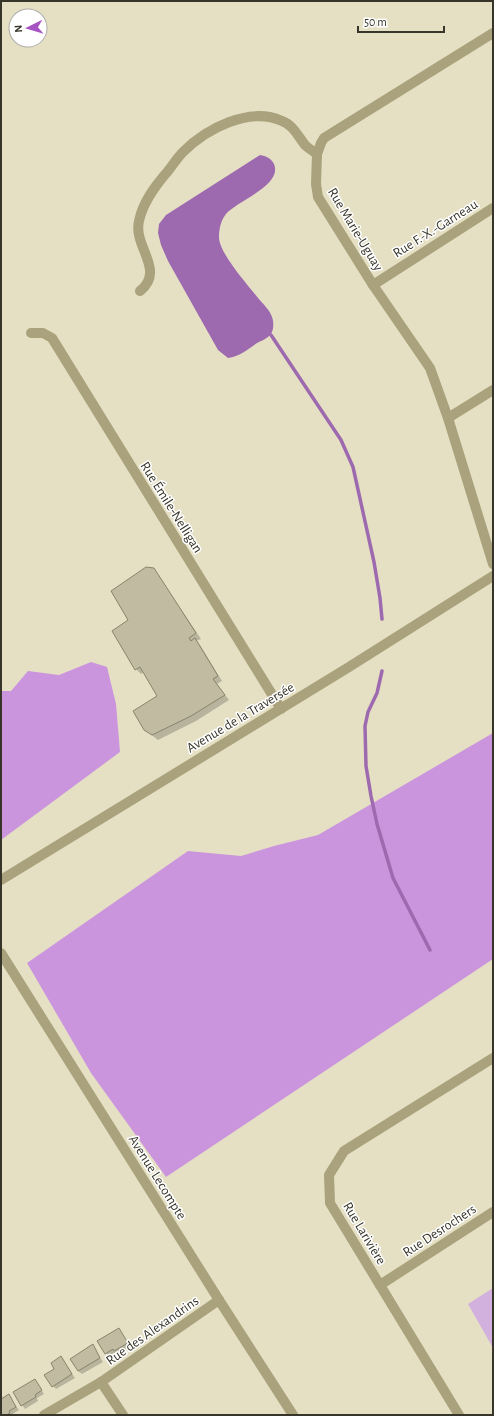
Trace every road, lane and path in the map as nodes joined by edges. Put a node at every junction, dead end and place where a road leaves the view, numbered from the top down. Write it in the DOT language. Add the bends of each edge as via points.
graph roads {
  1 [pos="493,33"];
  2 [pos="317,154"];
  3 [pos="493,208"];
  4 [pos="373,285"];
  5 [pos="140,291"];
  6 [pos="31,332"];
  7 [pos="493,390"];
  8 [pos="448,418"];
  9 [pos="493,564"];
  10 [pos="493,576"];
  11 [pos="280,709"];
  12 [pos="1,880"];
  13 [pos="1,953"];
  14 [pos="493,1058"];
  15 [pos="493,1212"];
  16 [pos="380,1285"];
  17 [pos="219,1300"];
  18 [pos="101,1382"];
  19 [pos="44,1415"];
  20 [pos="123,1415"];
  21 [pos="293,1415"];
  22 [pos="459,1415"];
  1 -- 2 [label="street, Rue Marie-Uguay" via="324,138"];
  2 -- 4 [label="street, Rue Marie-Uguay" via="318,197"];
  2 -- 5 [label="street" via="283,121 263,117 228,122 192,144 157,184 139,221 139,239 151,273 149,281"];
  3 -- 4 [label="street, Rue F.-X.-Garneau"];
  4 -- 8 [label="street, Rue Marie-Uguay" via="430,368"];
  6 -- 11 [label="street, Rue Émile-Nelligan" via="43,333 52,338"];
  7 -- 8 [label="street"];
  8 -- 9 [label="street, Rue Marie-Uguay"];
  10 -- 11 [label="street, Avenue de la Traversée"];
  11 -- 12 [label="street, Avenue de la Traversée"];
  13 -- 17 [label="street, Avenue Lecompte"];
  14 -- 16 [label="street, Rue Larivière" via="344,1151 329,1175 330,1203"];
  15 -- 16 [label="street, Rue Desrochers"];
  16 -- 22 [label="street, Rue Larivière"];
  17 -- 18 [label="street, Rue des Alexandrins"];
  17 -- 21 [label="street, Avenue Lecompte"];
  18 -- 19 [label="street, Rue des Alexandrins"];
  18 -- 20 [label="street, Rue des Alexandrins"];
}
